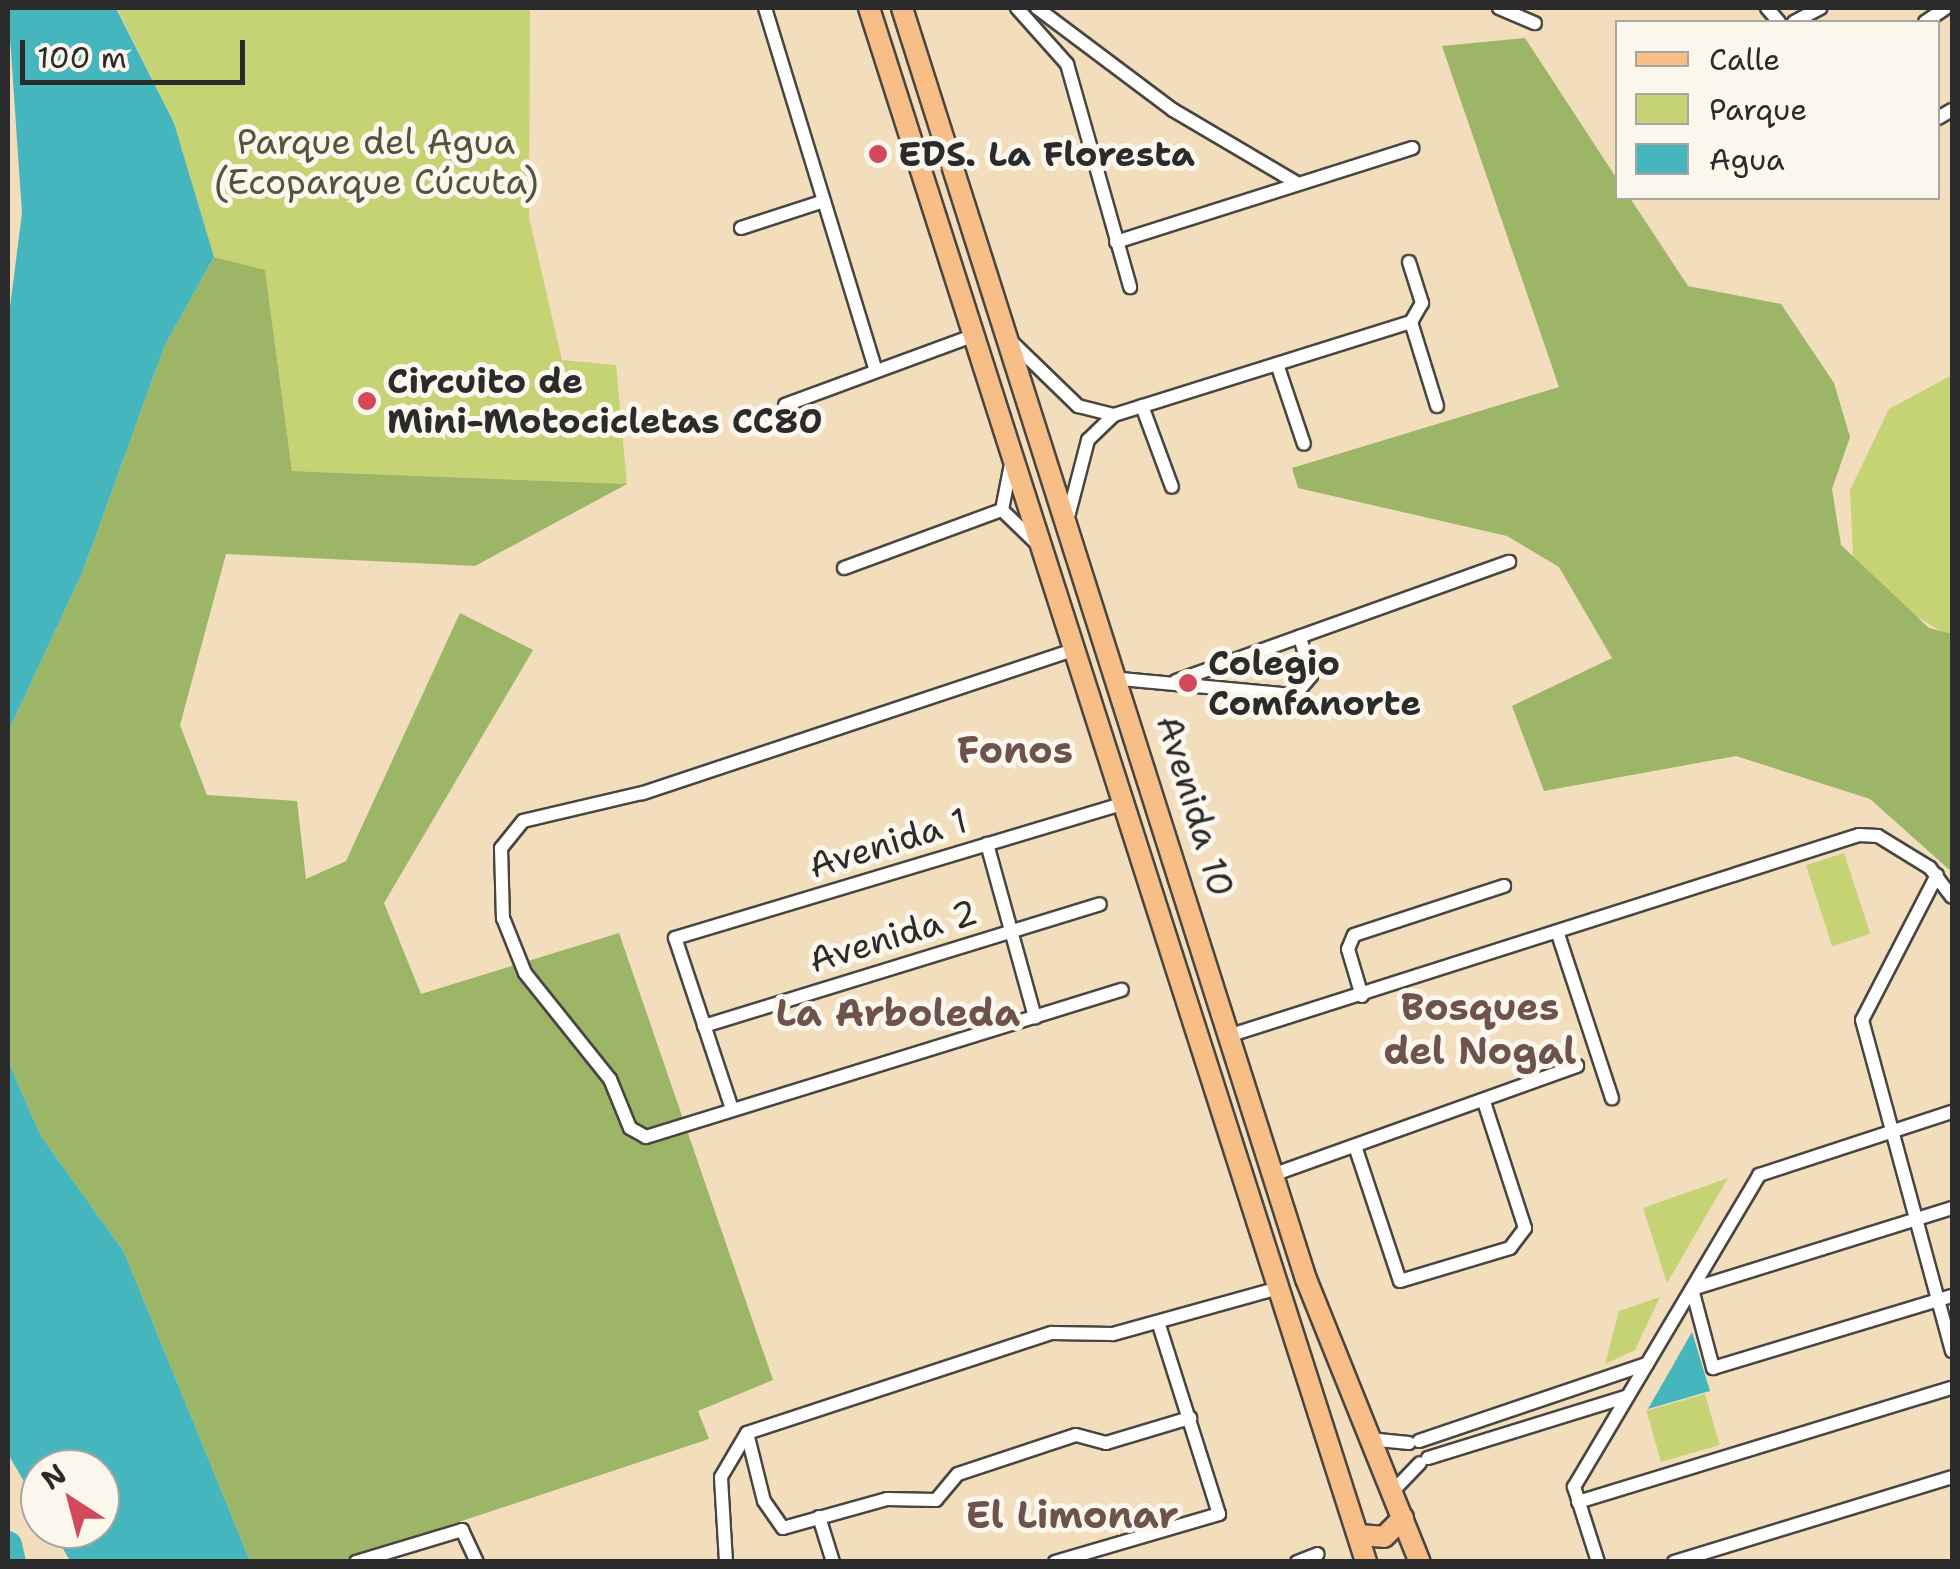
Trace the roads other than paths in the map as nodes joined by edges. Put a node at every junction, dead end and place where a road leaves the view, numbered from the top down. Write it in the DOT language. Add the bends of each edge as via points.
graph roads {
  1 [pos="765,8"];
  2 [pos="869,8"];
  3 [pos="902,8"];
  4 [pos="1017,8"];
  5 [pos="1037,8"];
  6 [pos="1499,8"];
  7 [pos="1820,8"];
  8 [pos="1798,20"];
  9 [pos="1535,22"];
  10 [pos="1412,148"];
  11 [pos="1295,182"];
  12 [pos="824,202"];
  13 [pos="741,228"];
  14 [pos="1116,242"];
  15 [pos="1409,262"];
  16 [pos="1130,287"];
  17 [pos="1411,322"];
  18 [pos="970,337"];
  19 [pos="1008,337"];
  20 [pos="1277,364"];
  21 [pos="876,370"];
  22 [pos="785,404"];
  23 [pos="1142,406"];
  24 [pos="1437,406"];
  25 [pos="1114,415"];
  26 [pos="1041,436"];
  27 [pos="1304,444"];
  28 [pos="1008,455"];
  29 [pos="1055,479"];
  30 [pos="1172,487"];
  31 [pos="1020,493"];
  32 [pos="1002,510"];
  33 [pos="1068,517"];
  34 [pos="1036,542"];
  35 [pos="1509,562"];
  36 [pos="844,568"];
  37 [pos="1300,637"];
  38 [pos="1070,651"];
  39 [pos="1122,678"];
  40 [pos="1176,682"];
  41 [pos="1119,805"];
  42 [pos="987,844"];
  43 [pos="1936,875"];
  44 [pos="1504,886"];
  45 [pos="1952,898"];
  46 [pos="1100,904"];
  47 [pos="1010,932"];
  48 [pos="1558,934"];
  49 [pos="1122,990"];
  50 [pos="1362,996"];
  51 [pos="1035,1017"];
  52 [pos="704,1026"];
  53 [pos="1232,1036"];
  54 [pos="1577,1066"];
  55 [pos="1612,1098"];
  56 [pos="1484,1102"];
  57 [pos="732,1109"];
  58 [pos="1952,1112"];
  59 [pos="1894,1130"];
  60 [pos="1355,1146"];
  61 [pos="1275,1174"];
  62 [pos="1952,1208"];
  63 [pos="1919,1218"];
  64 [pos="1692,1288"];
  65 [pos="1272,1290"];
  66 [pos="1946,1298"];
  67 [pos="1159,1325"];
  68 [pos="1952,1352"];
  69 [pos="1647,1364"];
  70 [pos="1952,1388"];
  71 [pos="1628,1396"];
  72 [pos="1190,1418"];
  73 [pos="748,1433"];
  74 [pos="1368,1440"];
  75 [pos="1952,1477"];
  76 [pos="1392,1492"];
  77 [pos="1578,1502"];
  78 [pos="819,1517"];
  79 [pos="1404,1518"];
  80 [pos="1358,1535"];
  81 [pos="1318,1554"];
  82 [pos="356,1562"];
  83 [pos="477,1562"];
  84 [pos="726,1562"];
  85 [pos="833,1562"];
  86 [pos="1056,1562"];
  87 [pos="1297,1562"];
  88 [pos="1366,1562"];
  89 [pos="1420,1562"];
  90 [pos="1598,1562"];
  91 [pos="1674,1562"];
  1 -- 12 [label="street"];
  2 -- 18 [label="main road, Avenida 10"];
  3 -- 19 [label="main road, Avenida 10"];
  4 -- 14 [label="street" via="1066,64"];
  5 -- 11 [label="street" via="1173,110"];
  6 -- 9 [label="street"];
  7 -- 8 [label="street"];
  10 -- 11 [label="street"];
  11 -- 14 [label="street"];
  12 -- 13 [label="street"];
  12 -- 21 [label="street"];
  14 -- 16 [label="street"];
  15 -- 17 [label="street" via="1422,303"];
  17 -- 20 [label="street"];
  17 -- 24 [label="street"];
  18 -- 21 [label="street"];
  18 -- 28 [label="main road, Avenida 10"];
  19 -- 25 [label="street" via="1078,406"];
  19 -- 26 [label="main road, Avenida 10"];
  20 -- 23 [label="street"];
  20 -- 27 [label="street"];
  21 -- 22 [label="street"];
  23 -- 25 [label="street"];
  23 -- 30 [label="street"];
  25 -- 33 [label="street" via="1088,440"];
  26 -- 28 [label="main road"];
  26 -- 29 [label="main road, Avenida 10"];
  28 -- 31 [label="main road, Avenida 10"];
  28 -- 32 [label="street"];
  29 -- 31 [label="main road"];
  29 -- 33 [label="main road, Avenida 10"];
  31 -- 34 [label="main road, Avenida 10"];
  32 -- 34 [label="street"];
  32 -- 36 [label="street"];
  33 -- 39 [label="main road, Avenida 10"];
  34 -- 38 [label="main road, Avenida 10"];
  35 -- 37 [label="street"];
  37 -- 40 [label="street"];
  37 -- 40 [label="street" via="1311,676 1295,695"];
  38 -- 41 [label="main road, Avenida 10"];
  38 -- 57 [label="street" via="509,832 500,884 512,948 610,1079 630,1128 646,1137"];
  39 -- 40 [label="street"];
  39 -- 53 [label="main road, Avenida 10"];
  41 -- 42 [label="street, Avenida 1"];
  41 -- 65 [label="main road, Avenida 10"];
  42 -- 47 [label="street"];
  42 -- 52 [label="street, Avenida 1" via="675,938"];
  43 -- 45 [label="street"];
  43 -- 48 [label="street" via="1865,834"];
  43 -- 59 [label="street" via="1862,1016"];
  44 -- 50 [label="street" via="1354,935 1348,949"];
  46 -- 47 [label="street, Avenida 2"];
  47 -- 51 [label="street"];
  47 -- 52 [label="street, Avenida 2"];
  48 -- 50 [label="street"];
  48 -- 55 [label="street"];
  49 -- 51 [label="street"];
  50 -- 53 [label="street"];
  51 -- 57 [label="street"];
  52 -- 57 [label="street"];
  53 -- 61 [label="main road, Avenida 10"];
  54 -- 56 [label="street"];
  56 -- 60 [label="street"];
  56 -- 60 [label="street" via="1525,1228 1510,1248 1400,1282"];
  58 -- 59 [label="street"];
  59 -- 63 [label="street"];
  59 -- 64 [label="street" via="1760,1175"];
  60 -- 61 [label="street"];
  61 -- 74 [label="main road, Avenida 10"];
  62 -- 63 [label="street"];
  63 -- 64 [label="street"];
  63 -- 66 [label="street"];
  64 -- 66 [label="street" via="1713,1368"];
  64 -- 69 [label="street"];
  65 -- 67 [label="street"];
  65 -- 80 [label="main road, Avenida 10"];
  66 -- 68 [label="street"];
  67 -- 72 [label="street"];
  67 -- 73 [label="street" via="1052,1333"];
  69 -- 71 [label="street"];
  69 -- 74 [label="street" via="1414,1442"];
  70 -- 77 [label="street"];
  71 -- 76 [label="street" via="1424,1461"];
  71 -- 77 [label="street" via="1574,1487"];
  72 -- 78 [label="street" via="1106,1443 1076,1435 958,1474 936,1500 887,1499"];
  72 -- 86 [label="street" via="1219,1514"];
  73 -- 78 [label="street" via="764,1501 783,1528"];
  73 -- 84 [label="street" via="721,1477"];
  74 -- 76 [label="main road, Avenida 10"];
  75 -- 91 [label="street"];
  76 -- 79 [label="main road, Avenida 10"];
  77 -- 90 [label="street"];
  78 -- 85 [label="street"];
  79 -- 80 [label="main road" via="1384,1537"];
  79 -- 89 [label="main road, Avenida 10"];
  80 -- 88 [label="main road, Avenida 10"];
  81 -- 87 [label="street"];
  82 -- 83 [label="street" via="462,1530"];
}
